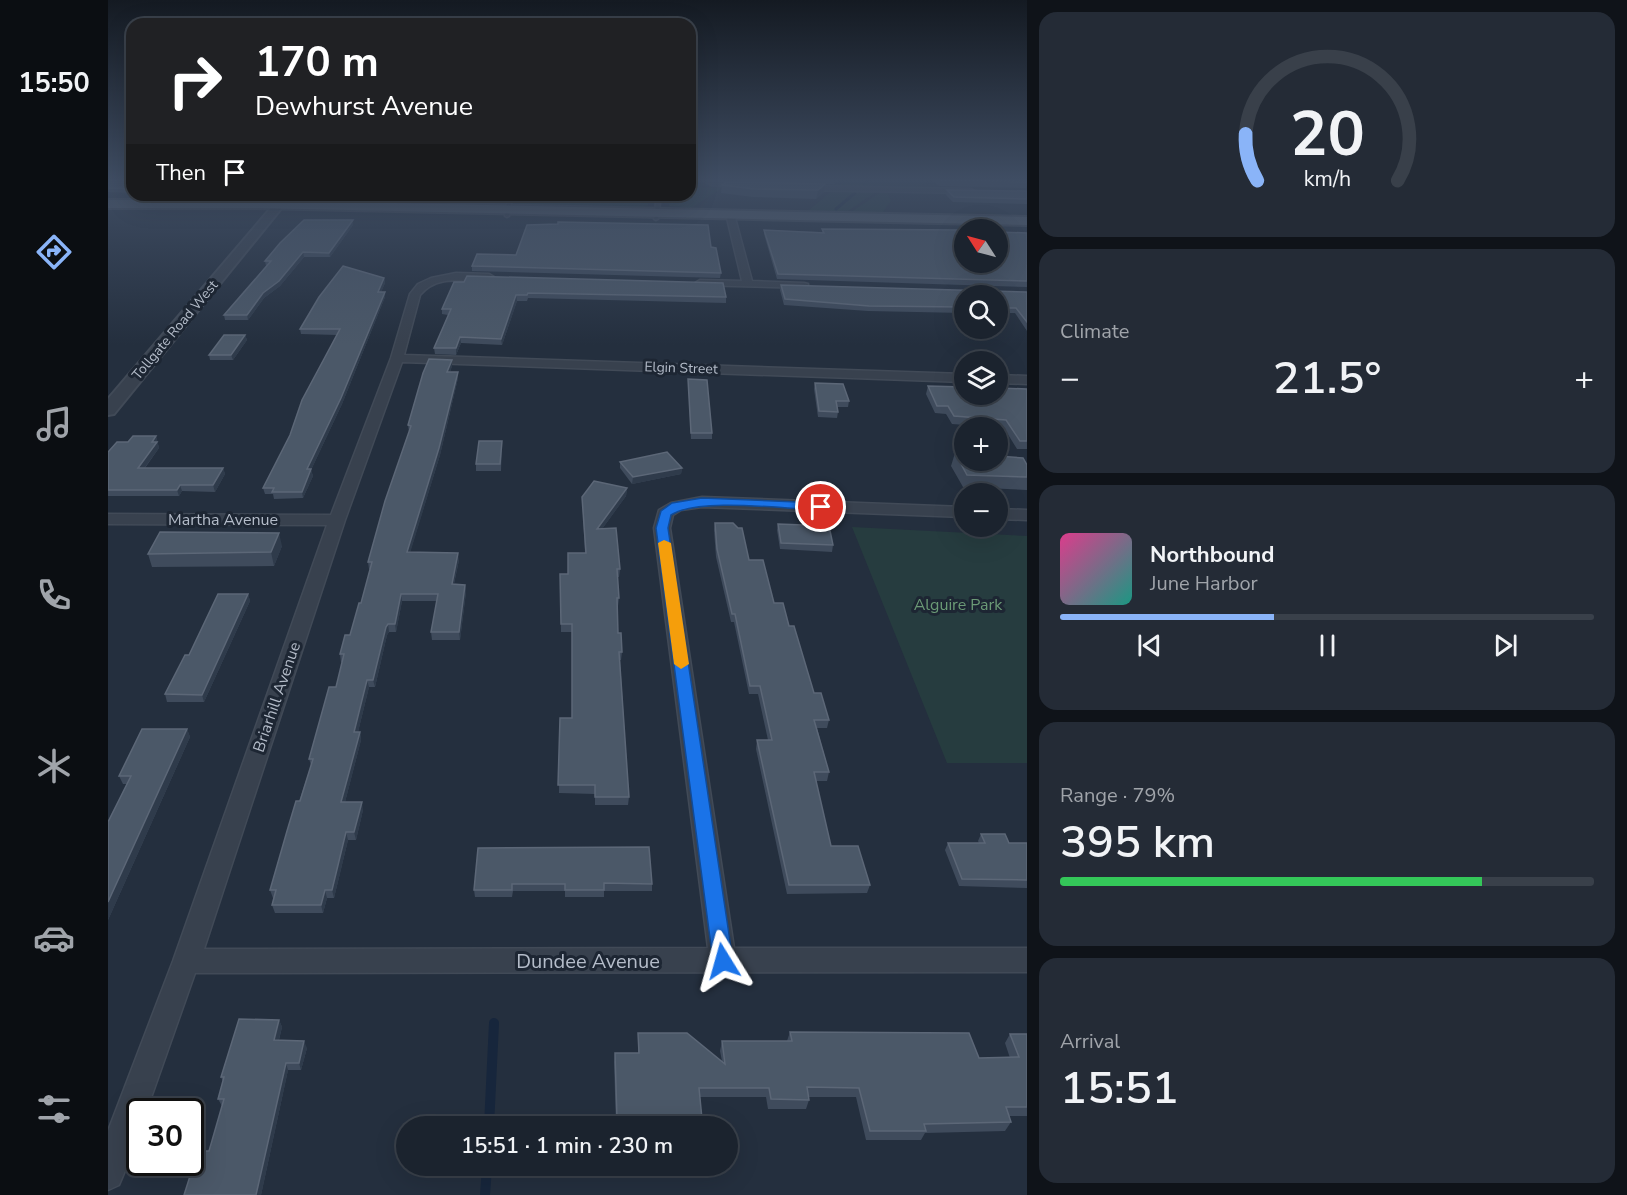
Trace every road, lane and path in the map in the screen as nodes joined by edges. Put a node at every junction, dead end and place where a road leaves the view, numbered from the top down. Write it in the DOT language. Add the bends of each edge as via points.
graph roads {
  1 [pos="255,234"];
  2 [pos="735,234"];
  3 [pos="496,277"];
  4 [pos="689,283"];
  5 [pos="748,285"];
  6 [pos="818,286"];
  7 [pos="397,358"];
  8 [pos="954,378"];
  9 [pos="1008,379"];
  10 [pos="1027,380"];
  11 [pos="108,410"];
  12 [pos="954,512"];
  13 [pos="1008,514"];
  14 [pos="1027,515"];
  15 [pos="108,519"];
  16 [pos="337,520"];
  17 [pos="1027,960"];
  18 [pos="186,961"];
  19 [pos="723,961"];
  20 [pos="108,1174"];
  1 -- 11 [label="street, Tollgate Road West"];
  2 -- 5 [label="street"];
  3 -- 7 [label="street, Briarhill Avenue" via="456,276 422,286 415,294"];
  4 -- 5 [label="street"];
  5 -- 6 [label="street"];
  7 -- 8 [label="street, Elgin Street"];
  7 -- 16 [label="street, Briarhill Avenue"];
  9 -- 10 [label="street"];
  12 -- 19 [label="street" via="702,502 677,506 665,513 662,528"];
  13 -- 14 [label="street"];
  15 -- 16 [label="street, Martha Avenue"];
  16 -- 18 [label="street, Briarhill Avenue"];
  17 -- 19 [label="street, Dundee Avenue"];
  18 -- 19 [label="street, Dundee Avenue"];
  18 -- 20 [label="street, Briarhill Avenue"];
}
